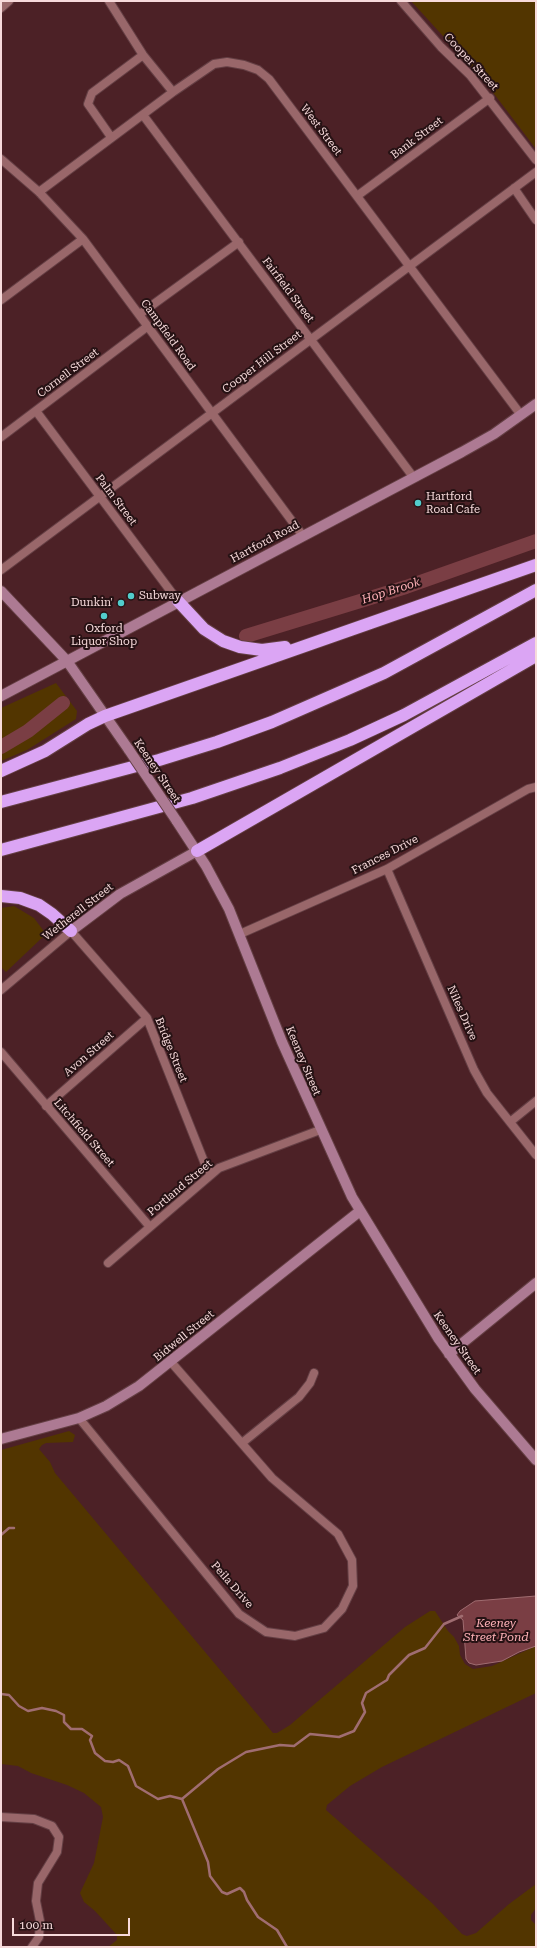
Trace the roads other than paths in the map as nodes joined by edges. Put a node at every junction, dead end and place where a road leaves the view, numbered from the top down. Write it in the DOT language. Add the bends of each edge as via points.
graph roads {
  1 [pos="9,1"];
  2 [pos="109,1"];
  3 [pos="401,1"];
  4 [pos="1,8"];
  5 [pos="143,55"];
  6 [pos="173,92"];
  7 [pos="490,98"];
  8 [pos="143,115"];
  9 [pos="111,137"];
  10 [pos="1,159"];
  11 [pos="536,160"];
  12 [pos="536,172"];
  13 [pos="514,188"];
  14 [pos="39,192"];
  15 [pos="357,196"];
  16 [pos="536,220"];
  17 [pos="83,239"];
  18 [pos="239,242"];
  19 [pos="410,266"];
  20 [pos="1,300"];
  21 [pos="140,314"];
  22 [pos="148,326"];
  23 [pos="311,340"];
  24 [pos="536,404"];
  25 [pos="36,411"];
  26 [pos="213,413"];
  27 [pos="521,415"];
  28 [pos="1,437"];
  29 [pos="414,478"];
  30 [pos="100,497"];
  31 [pos="303,536"];
  32 [pos="536,565"];
  33 [pos="1,570"];
  34 [pos="536,590"];
  35 [pos="1,591"];
  36 [pos="178,602"];
  37 [pos="335,636"];
  38 [pos="536,643"];
  39 [pos="536,656"];
  40 [pos="67,661"];
  41 [pos="1,696"];
  42 [pos="105,716"];
  43 [pos="1,771"];
  44 [pos="536,787"];
  45 [pos="1,802"];
  46 [pos="1,850"];
  47 [pos="197,851"];
  48 [pos="387,869"];
  49 [pos="1,896"];
  50 [pos="72,931"];
  51 [pos="240,934"];
  52 [pos="1,990"];
  53 [pos="147,1018"];
  54 [pos="1,1052"];
  55 [pos="536,1101"];
  56 [pos="46,1106"];
  57 [pos="510,1122"];
  58 [pos="320,1130"];
  59 [pos="536,1155"];
  60 [pos="211,1174"];
  61 [pos="360,1211"];
  62 [pos="150,1227"];
  63 [pos="108,1263"];
  64 [pos="536,1283"];
  65 [pos="449,1354"];
  66 [pos="171,1362"];
  67 [pos="314,1373"];
  68 [pos="79,1418"];
  69 [pos="1,1439"];
  70 [pos="242,1443"];
  71 [pos="536,1460"];
  72 [pos="1,1817"];
  73 [pos="32,1947"];
  1 -- 4 [label="street"];
  2 -- 5 [label="street"];
  3 -- 7 [label="street, Cooper Street"];
  5 -- 6 [label="street"];
  5 -- 9 [label="street" via="92,93 88,104"];
  6 -- 8 [label="street, West Street"];
  6 -- 15 [label="street, West Street" via="214,64 227,62 258,70 269,79"];
  7 -- 11 [label="street, Cooper Street"];
  7 -- 15 [label="street, Bank Street"];
  8 -- 9 [label="street, West Street"];
  8 -- 18 [label="street, Fairfield Street"];
  9 -- 14 [label="street, West Street"];
  10 -- 14 [label="street, Campfield Road"];
  12 -- 13 [label="street, Cooper Hill Street"];
  13 -- 16 [label="street"];
  13 -- 19 [label="street, Cooper Hill Street"];
  14 -- 17 [label="street, Campfield Road"];
  15 -- 19 [label="street, West Street"];
  17 -- 20 [label="street"];
  17 -- 21 [label="street, Campfield Road"];
  18 -- 21 [label="street"];
  18 -- 23 [label="street, Fairfield Street"];
  19 -- 23 [label="street, Cooper Hill Street"];
  19 -- 27 [label="street, West Street"];
  21 -- 22 [label="street, Campfield Road"];
  22 -- 25 [label="street, Cornell Street"];
  22 -- 26 [label="street, Campfield Road"];
  23 -- 26 [label="street, Cooper Hill Street"];
  23 -- 29 [label="street, Fairfield Street"];
  24 -- 27 [label="main road, Hartford Road"];
  25 -- 28 [label="street, Cornell Street"];
  25 -- 30 [label="street, Palm Street"];
  26 -- 30 [label="street, Cooper Hill Street"];
  26 -- 31 [label="street, Campfield Road"];
  27 -- 29 [label="main road, Hartford Road" via="494,434"];
  29 -- 31 [label="main road, Hartford Road"];
  30 -- 33 [label="street, Cooper Hill Street"];
  30 -- 36 [label="street, Palm Street"];
  31 -- 36 [label="main road, Hartford Road"];
  32 -- 37 [label="highway"];
  34 -- 45 [label="highway" via="384,673 272,722 166,758"];
  35 -- 40 [label="main road, Keeney Street"];
  36 -- 37 [label="highway" via="208,633 240,647 271,650"];
  36 -- 40 [label="main road, Hartford Road"];
  37 -- 42 [label="highway"];
  38 -- 46 [label="highway" via="404,715 286,766 192,798"];
  39 -- 47 [label="highway"];
  40 -- 41 [label="main road, Hartford Road"];
  40 -- 42 [label="main road, Keeney Street"];
  42 -- 43 [label="highway" via="46,751"];
  42 -- 47 [label="main road, Keeney Street, bridge"];
  44 -- 48 [label="street, Frances Drive" via="528,789"];
  47 -- 50 [label="main road, Wetherell Street" via="120,894"];
  47 -- 51 [label="main road, Keeney Street" via="218,887"];
  48 -- 51 [label="street, Frances Drive"];
  48 -- 57 [label="street, Niles Drive" via="474,1070 487,1093"];
  49 -- 50 [label="highway" via="20,898 39,905"];
  50 -- 52 [label="street, Wetherell Street"];
  50 -- 53 [label="street, Bridge Street"];
  51 -- 58 [label="main road, Keeney Street"];
  53 -- 56 [label="street, Avon Street"];
  53 -- 60 [label="street, Bridge Street"];
  54 -- 56 [label="street, Litchfield Street"];
  55 -- 57 [label="street"];
  56 -- 62 [label="street, Litchfield Street"];
  57 -- 59 [label="street, Niles Drive"];
  58 -- 60 [label="street, Portland Street" via="219,1168"];
  58 -- 61 [label="main road, Keeney Street"];
  60 -- 62 [label="street, Portland Street"];
  61 -- 65 [label="main road, Keeney Street"];
  61 -- 66 [label="main road, Bidwell Street"];
  62 -- 63 [label="street, Portland Street"];
  64 -- 65 [label="main road"];
  65 -- 71 [label="main road, Keeney Street" via="489,1406"];
  66 -- 68 [label="main road, Bidwell Street" via="139,1386 106,1406"];
  66 -- 70 [label="street, Peila Drive"];
  67 -- 70 [label="street" via="299,1397"];
  68 -- 69 [label="main road, Bidwell Street"];
  68 -- 70 [label="street, Peila Drive" via="239,1614 266,1632 295,1636 324,1628 342,1609 353,1586 352,1560 338,1534 272,1478"];
  72 -- 73 [label="street" via="34,1820 52,1826 59,1837 57,1852 38,1883 36,1901 40,1921 39,1937"];
}
